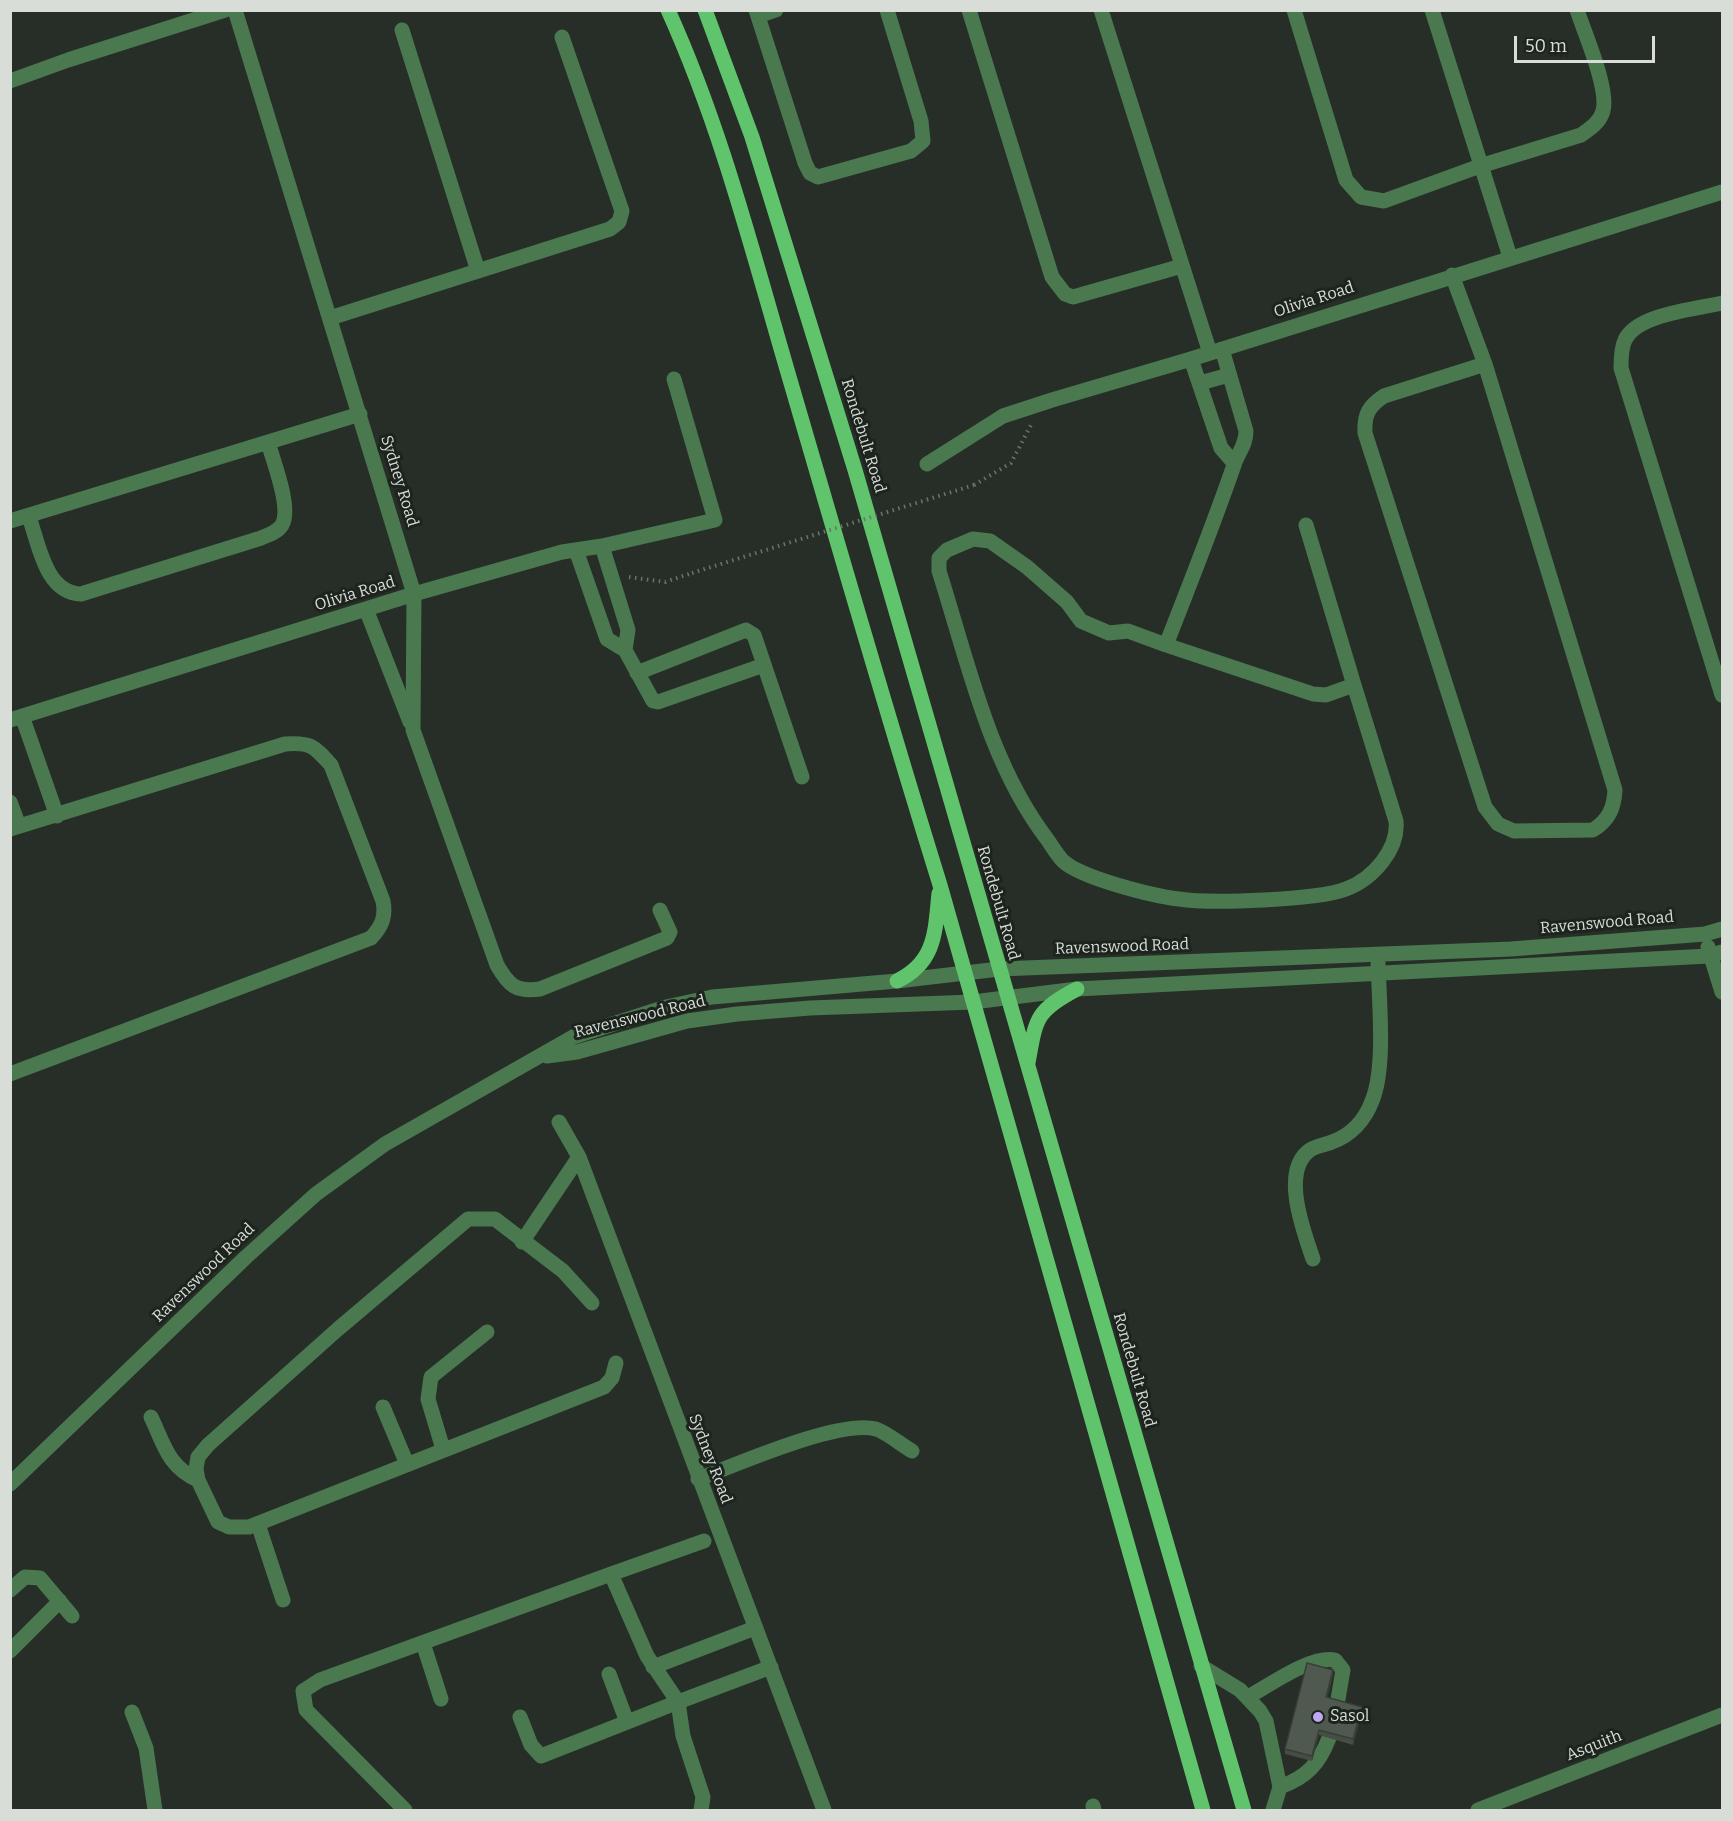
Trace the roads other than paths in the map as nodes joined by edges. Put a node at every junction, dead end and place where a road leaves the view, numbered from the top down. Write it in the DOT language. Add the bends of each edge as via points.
graph roads {
  1 [pos="225,10"];
  2 [pos="235,10"];
  3 [pos="668,10"];
  4 [pos="705,10"];
  5 [pos="776,10"];
  6 [pos="887,10"];
  7 [pos="969,10"];
  8 [pos="1101,10"];
  9 [pos="1294,10"];
  10 [pos="1432,10"];
  11 [pos="1577,10"];
  12 [pos="757,13"];
  13 [pos="402,30"];
  14 [pos="562,37"];
  15 [pos="10,81"];
  16 [pos="1480,166"];
  17 [pos="1722,192"];
  18 [pos="1510,257"];
  19 [pos="1182,266"];
  20 [pos="478,271"];
  21 [pos="1452,275"];
  22 [pos="1722,303"];
  23 [pos="330,318"];
  24 [pos="1216,351"];
  25 [pos="1191,359"];
  26 [pos="1485,364"];
  27 [pos="1229,375"];
  28 [pos="674,379"];
  29 [pos="1200,383"];
  30 [pos="360,414"];
  31 [pos="268,442"];
  32 [pos="1234,463"];
  33 [pos="927,464"];
  34 [pos="29,517"];
  35 [pos="10,521"];
  36 [pos="1306,525"];
  37 [pos="602,546"];
  38 [pos="576,550"];
  39 [pos="414,594"];
  40 [pos="366,609"];
  41 [pos="1166,645"];
  42 [pos="625,650"];
  43 [pos="764,665"];
  44 [pos="637,673"];
  45 [pos="1354,685"];
  46 [pos="1722,695"];
  47 [pos="16,718"];
  48 [pos="413,730"];
  49 [pos="802,777"];
  50 [pos="10,802"];
  51 [pos="57,816"];
  52 [pos="15,828"];
  53 [pos="940,885"];
  54 [pos="660,910"];
  55 [pos="1722,929"];
  56 [pos="1705,934"];
  57 [pos="1378,954"];
  58 [pos="1716,954"];
  59 [pos="999,969"];
  60 [pos="965,973"];
  61 [pos="1378,974"];
  62 [pos="897,981"];
  63 [pos="1077,989"];
  64 [pos="1722,992"];
  65 [pos="1006,997"];
  66 [pos="974,1002"];
  67 [pos="535,1058"];
  68 [pos="1027,1068"];
  69 [pos="10,1074"];
  70 [pos="559,1122"];
  71 [pos="579,1157"];
  72 [pos="522,1242"];
  73 [pos="1312,1259"];
  74 [pos="592,1303"];
  75 [pos="487,1332"];
  76 [pos="616,1363"];
  77 [pos="383,1407"];
  78 [pos="151,1417"];
  79 [pos="443,1449"];
  80 [pos="912,1451"];
  81 [pos="407,1464"];
  82 [pos="698,1479"];
  83 [pos="198,1480"];
  84 [pos="10,1484"];
  85 [pos="258,1524"];
  86 [pos="704,1541"];
  87 [pos="611,1574"];
  88 [pos="10,1590"];
  89 [pos="283,1600"];
  90 [pos="60,1601"];
  91 [pos="72,1616"];
  92 [pos="755,1628"];
  93 [pos="423,1643"];
  94 [pos="10,1651"];
  95 [pos="1201,1666"];
  96 [pos="653,1667"];
  97 [pos="771,1668"];
  98 [pos="609,1674"];
  99 [pos="1248,1697"];
  100 [pos="441,1699"];
  101 [pos="678,1702"];
  102 [pos="1337,1705"];
  103 [pos="132,1712"];
  104 [pos="1722,1715"];
  105 [pos="520,1717"];
  106 [pos="627,1722"];
  107 [pos="1329,1738"];
  108 [pos="1280,1787"];
  109 [pos="820,1809"];
  110 [pos="155,1810"];
  111 [pos="405,1810"];
  112 [pos="701,1810"];
  113 [pos="1203,1810"];
  114 [pos="1244,1810"];
  115 [pos="1273,1810"];
  116 [pos="1478,1810"];
  1 -- 15 [label="street"];
  2 -- 23 [label="street, Sydney Road"];
  3 -- 53 [label="main road" via="692,64 726,161"];
  4 -- 59 [label="main road, Rondebult Road" via="752,137 855,470"];
  5 -- 12 [label="street"];
  6 -- 12 [label="street" via="921,121 923,141 911,151 818,177 810,173 805,163"];
  7 -- 19 [label="street" via="1048,266 1058,287 1073,297"];
  8 -- 19 [label="street"];
  9 -- 16 [label="street" via="1346,180 1361,197 1384,201"];
  10 -- 16 [label="street"];
  11 -- 16 [label="street" via="1605,98 1600,118 1581,135"];
  13 -- 20 [label="street"];
  14 -- 20 [label="street" via="622,212 619,222 610,229"];
  16 -- 18 [label="street"];
  17 -- 18 [label="street, Olivia Road"];
  18 -- 21 [label="street, Olivia Road"];
  19 -- 24 [label="street"];
  20 -- 23 [label="street"];
  21 -- 24 [label="street, Olivia Road"];
  21 -- 26 [label="street"];
  22 -- 46 [label="street" via="1648,320 1633,328 1621,354 1621,368"];
  23 -- 30 [label="street, Sydney Road"];
  24 -- 25 [label="street, Olivia Road"];
  24 -- 27 [label="street"];
  25 -- 29 [label="street"];
  25 -- 33 [label="street, Olivia Road" via="1003,416"];
  26 -- 26 [label="street" via="1384,396 1366,412 1365,433 1485,807 1498,824 1514,831 1593,830 1610,814 1615,790"];
  27 -- 29 [label="street"];
  27 -- 32 [label="street" via="1246,431 1246,442"];
  28 -- 37 [label="street, Olivia Road" via="715,520"];
  29 -- 32 [label="street" via="1221,448"];
  30 -- 31 [label="street"];
  30 -- 39 [label="street, Sydney Road"];
  31 -- 34 [label="street"];
  31 -- 34 [label="street" via="286,513 282,526 258,539 72,594 58,586 47,570"];
  32 -- 41 [label="street"];
  34 -- 35 [label="street"];
  36 -- 45 [label="street"];
  37 -- 38 [label="street, Olivia Road"];
  37 -- 42 [label="street" via="628,630"];
  38 -- 39 [label="street, Olivia Road"];
  38 -- 42 [label="street" via="607,639"];
  39 -- 40 [label="street, Olivia Road"];
  39 -- 48 [label="street, Sydney Road"];
  40 -- 47 [label="street, Olivia Road"];
  40 -- 48 [label="street"];
  41 -- 45 [label="street" via="1313,694 1326,695"];
  41 -- 45 [label="street" via="1128,631 1109,633 1081,621 1067,602 990,541 973,539 947,550 939,558 939,572 993,736 1029,816 1064,861 1078,870 1129,888 1179,899 1269,898 1346,889 1369,874 1390,852 1396,841 1396,821"];
  42 -- 44 [label="street"];
  43 -- 44 [label="street" via="665,702 652,700"];
  43 -- 44 [label="street" via="754,635 746,630"];
  43 -- 49 [label="street"];
  47 -- 51 [label="street"];
  48 -- 54 [label="street, Sydney Road" via="497,965 513,988 540,989 667,938 670,932"];
  50 -- 52 [label="street"];
  51 -- 52 [label="street"];
  51 -- 69 [label="street" via="285,744 305,742 332,765 386,914 371,938"];
  53 -- 60 [label="main road"];
  53 -- 62 [label="main road" via="929,954 912,974"];
  55 -- 56 [label="street, Ravenswood Road"];
  56 -- 57 [label="street, Ravenswood Road" via="1511,949"];
  56 -- 58 [label="street"];
  57 -- 59 [label="street, Ravenswood Road"];
  57 -- 61 [label="street"];
  58 -- 61 [label="street, Ravenswood Road"];
  58 -- 64 [label="street"];
  59 -- 60 [label="street, Ravenswood Road"];
  59 -- 65 [label="main road, Rondebult Road"];
  60 -- 62 [label="street, Ravenswood Road"];
  60 -- 66 [label="main road"];
  61 -- 63 [label="street, Ravenswood Road"];
  61 -- 73 [label="street" via="1379,1074 1372,1103 1349,1133 1310,1150 1300,1163 1295,1184 1297,1214"];
  62 -- 67 [label="street, Ravenswood Road" via="712,997 666,1007 573,1037"];
  63 -- 65 [label="street, Ravenswood Road"];
  63 -- 68 [label="main road" via="1044,1009 1036,1022"];
  65 -- 66 [label="street, Ravenswood Road"];
  65 -- 68 [label="main road, Rondebult Road"];
  66 -- 67 [label="street, Ravenswood Road" via="831,1006 737,1014 687,1022 577,1052"];
  66 -- 113 [label="main road"];
  67 -- 84 [label="street, Ravenswood Road" via="385,1144 316,1194"];
  68 -- 95 [label="main road, Rondebult Road"];
  70 -- 71 [label="street, Sydney Road"];
  71 -- 72 [label="street"];
  71 -- 82 [label="street, Sydney Road"];
  72 -- 74 [label="street" via="563,1271"];
  72 -- 83 [label="street" via="495,1219 468,1219 460,1223 208,1445 198,1457"];
  75 -- 79 [label="street" via="431,1377 428,1399"];
  76 -- 79 [label="street" via="612,1378 604,1387"];
  77 -- 81 [label="street"];
  78 -- 83 [label="street" via="173,1465"];
  79 -- 81 [label="street"];
  80 -- 82 [label="street" via="876,1429 848,1429 788,1445"];
  81 -- 85 [label="street"];
  82 -- 92 [label="street, Sydney Road"];
  83 -- 85 [label="street" via="218,1522 238,1528"];
  85 -- 89 [label="street"];
  86 -- 87 [label="street"];
  87 -- 93 [label="street"];
  87 -- 96 [label="street"];
  88 -- 90 [label="street" via="25,1577 33,1576 40,1578"];
  90 -- 91 [label="street"];
  90 -- 94 [label="street"];
  92 -- 96 [label="street"];
  92 -- 97 [label="street, Sydney Road"];
  93 -- 100 [label="street"];
  93 -- 111 [label="street" via="320,1680 303,1691 306,1710"];
  95 -- 99 [label="street"];
  95 -- 114 [label="main road, Rondebult Road"];
  96 -- 101 [label="street"];
  97 -- 101 [label="street"];
  97 -- 109 [label="street, Sydney Road"];
  98 -- 106 [label="street"];
  99 -- 102 [label="street" via="1305,1665 1329,1658 1343,1670"];
  99 -- 108 [label="street" via="1266,1721"];
  101 -- 106 [label="street"];
  101 -- 112 [label="street" via="682,1736 703,1797"];
  103 -- 110 [label="street" via="146,1748"];
  104 -- 116 [label="street, Asquith"];
  105 -- 106 [label="street" via="531,1745 541,1756"];
  107 -- 108 [label="street" via="1313,1769"];
  108 -- 115 [label="street"];
}
